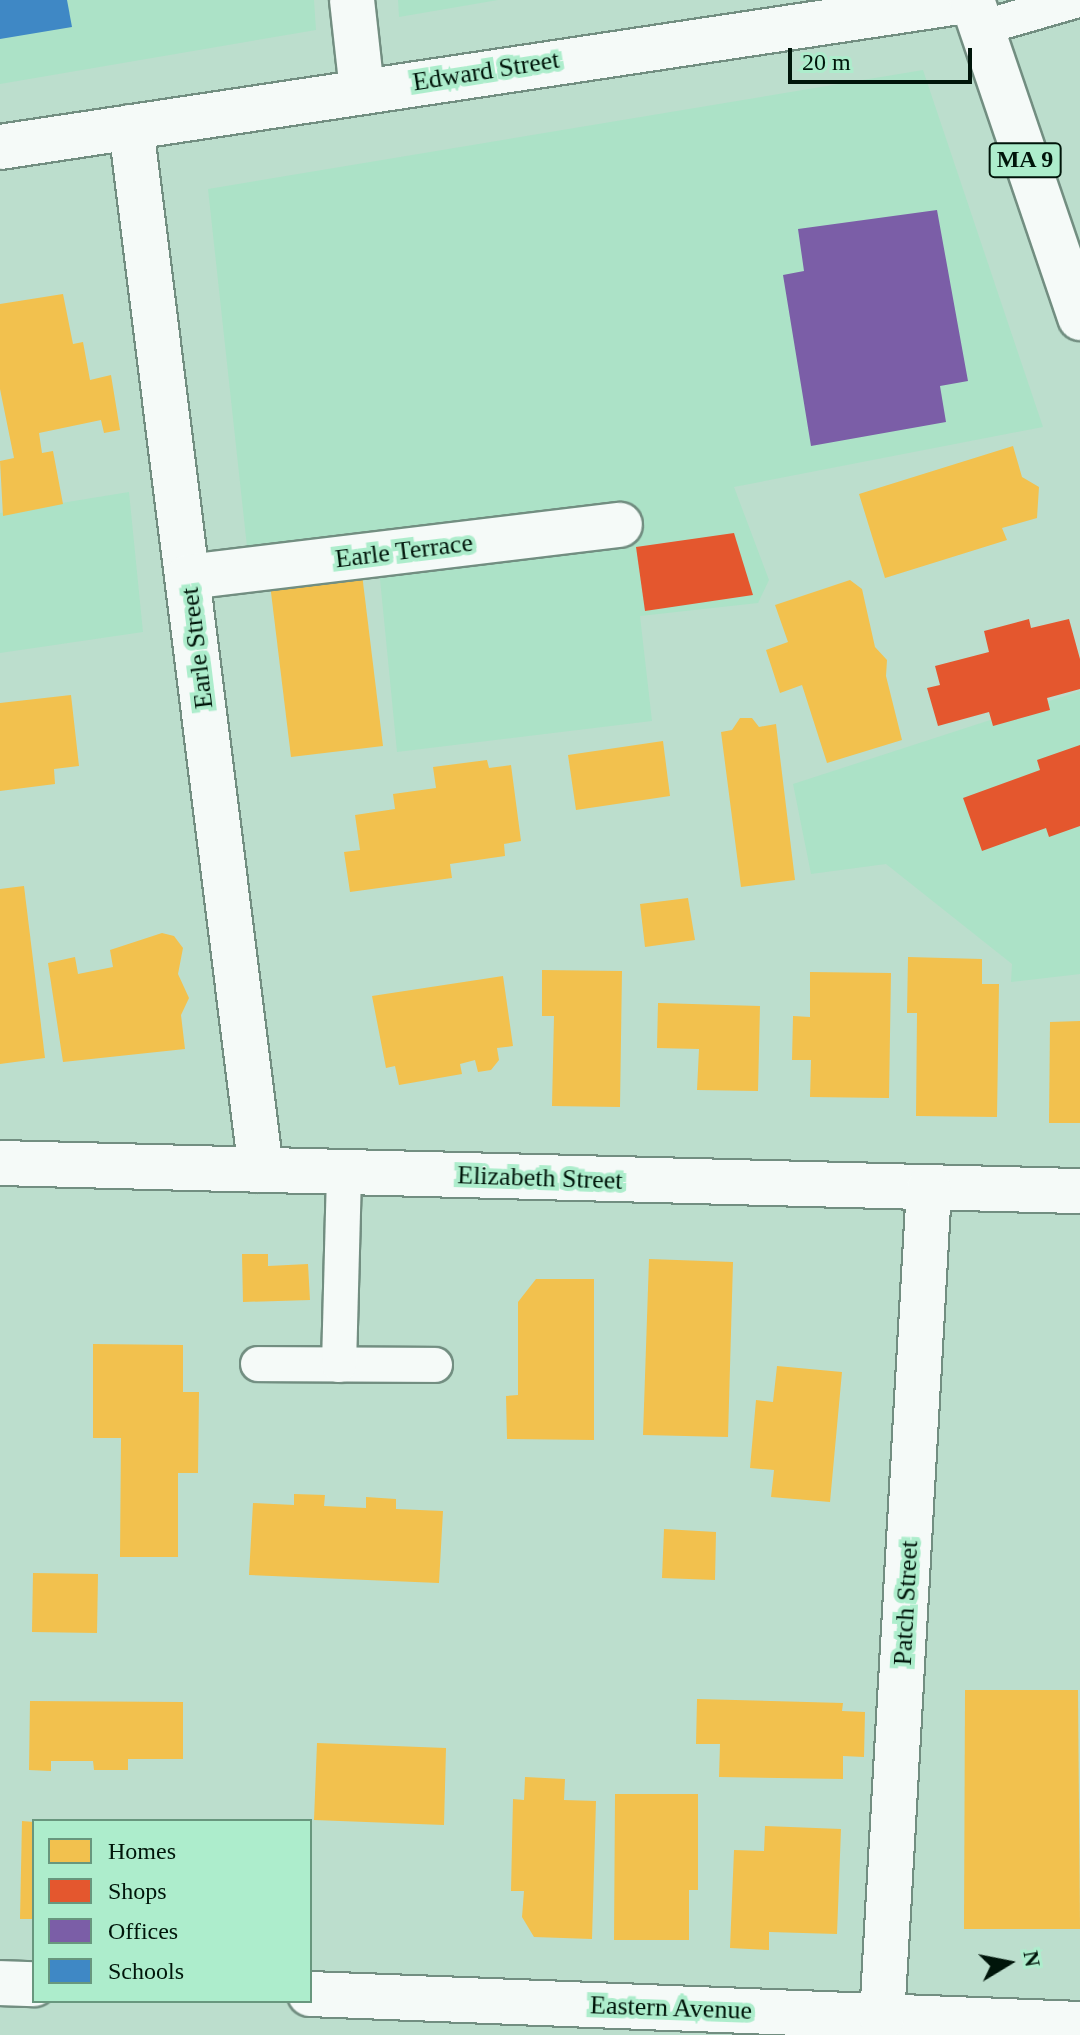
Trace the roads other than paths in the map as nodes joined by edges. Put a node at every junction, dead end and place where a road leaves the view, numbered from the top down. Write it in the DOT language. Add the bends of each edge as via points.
graph roads {
  1 [pos="352,0"];
  2 [pos="1078,0"];
  3 [pos="975,9"];
  4 [pos="362,91"];
  5 [pos="131,127"];
  6 [pos="0,147"];
  7 [pos="1080,318"];
  8 [pos="620,525"];
  9 [pos="188,577"];
  10 [pos="0,1163"];
  11 [pos="261,1170"];
  12 [pos="344,1173"];
  13 [pos="929,1188"];
  14 [pos="1080,1191"];
  15 [pos="258,1364"];
  16 [pos="339,1365"];
  17 [pos="435,1365"];
  18 [pos="0,1983"];
  19 [pos="32,1984"];
  20 [pos="312,1994"];
  21 [pos="882,2018"];
  22 [pos="1080,2024"];
  1 -- 4 [label="main road"];
  2 -- 3 [label="lane"];
  3 -- 4 [label="main road, Edward Street"];
  3 -- 7 [label="main road, MA 9"];
  4 -- 5 [label="main road, Edward Street"];
  5 -- 6 [label="main road, Edward Street"];
  5 -- 9 [label="main road, Earle Street"];
  8 -- 9 [label="main road, Earle Terrace"];
  9 -- 11 [label="main road, Earle Street"];
  10 -- 11 [label="main road, Elizabeth Street"];
  11 -- 12 [label="main road, Elizabeth Street"];
  12 -- 13 [label="main road, Elizabeth Street"];
  12 -- 16 [label="lane"];
  13 -- 14 [label="main road, Elizabeth Street"];
  13 -- 21 [label="main road, Patch Street"];
  15 -- 16 [label="lane"];
  16 -- 17 [label="lane"];
  18 -- 19 [label="main road"];
  20 -- 21 [label="main road, Eastern Avenue"];
  21 -- 22 [label="main road, Eastern Avenue"];
}
